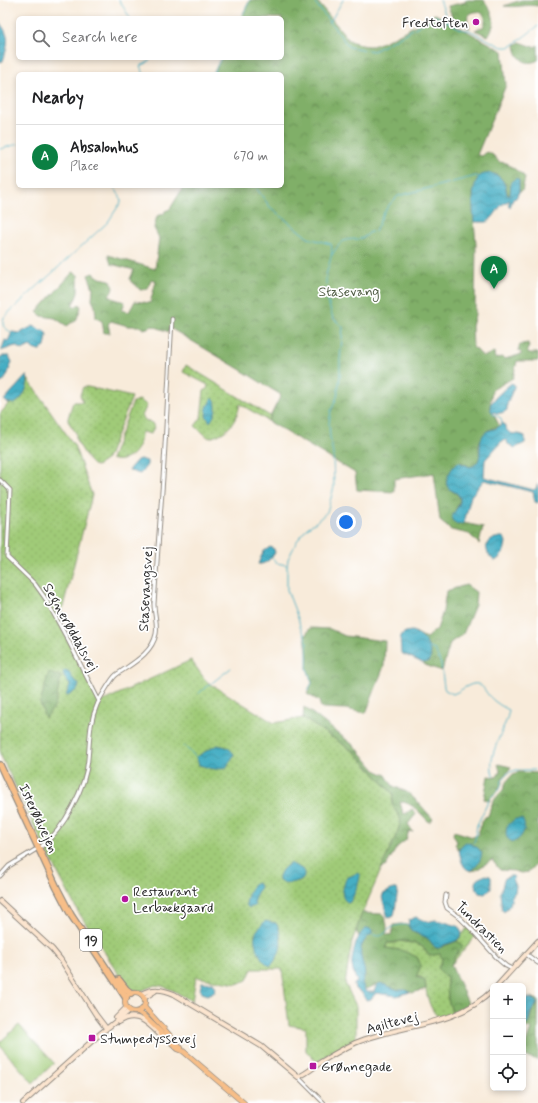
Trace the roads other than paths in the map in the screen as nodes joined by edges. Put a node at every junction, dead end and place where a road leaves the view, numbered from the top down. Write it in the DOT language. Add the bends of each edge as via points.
graph roads {
  1 [pos="172,319"];
  2 [pos="0,480"];
  3 [pos="99,701"];
  4 [pos="0,765"];
  5 [pos="42,846"];
  6 [pos="35,850"];
  7 [pos="0,876"];
  8 [pos="55,882"];
  9 [pos="446,895"];
  10 [pos="0,901"];
  11 [pos="538,941"];
  12 [pos="526,954"];
  13 [pos="538,963"];
  14 [pos="512,969"];
  15 [pos="500,983"];
  16 [pos="131,993"];
  17 [pos="490,993"];
  18 [pos="142,996"];
  19 [pos="126,998"];
  20 [pos="144,1008"];
  21 [pos="128,1009"];
  22 [pos="138,1012"];
  23 [pos="107,1028"];
  24 [pos="168,1040"];
  25 [pos="183,1052"];
  26 [pos="298,1077"];
  27 [pos="23,1103"];
  28 [pos="244,1103"];
  29 [pos="324,1103"];
  1 -- 3 [label="street, Stasevangsvej" via="154,604 156,636 139,659 113,678"];
  2 -- 3 [label="street, Segnerøddalsvej" via="10,490 7,557 35,584 45,598"];
  3 -- 5 [label="street, Stasevangsvej" via="91,721 84,777 65,821"];
  4 -- 8 [label="highway, Isterødvejen / 19"];
  6 -- 7 [label="street" via="9,866"];
  8 -- 16 [label="highway, Isterødvejen / 19" via="87,935"];
  8 -- 19 [label="highway, Isterødvejen / 19" via="82,932"];
  9 -- 14 [label="street, Tundrastien" via="444,902 448,908 474,931 499,960"];
  10 -- 23 [label="street" via="52,949"];
  11 -- 12 [label="street"];
  12 -- 13 [label="street"];
  12 -- 14 [label="street"];
  14 -- 15 [label="street"];
  16 -- 18 [label="main road" via="135,992"];
  16 -- 19 [label="main road"];
  17 -- 26 [label="street, Agiltevej" via="459,1013 436,1022 356,1043"];
  18 -- 20 [label="main road"];
  18 -- 26 [label="street" via="164,990 174,994 262,1046"];
  19 -- 21 [label="main road" via="125,1004"];
  20 -- 22 [label="main road"];
  20 -- 25 [label="main road"];
  21 -- 22 [label="main road"];
  21 -- 23 [label="street"];
  22 -- 24 [label="main road"];
  23 -- 24 [label="street" via="126,1018 139,1018"];
  23 -- 27 [label="street"];
  24 -- 25 [label="main road"];
  25 -- 28 [label="main road"];
  26 -- 29 [label="street"];
}
